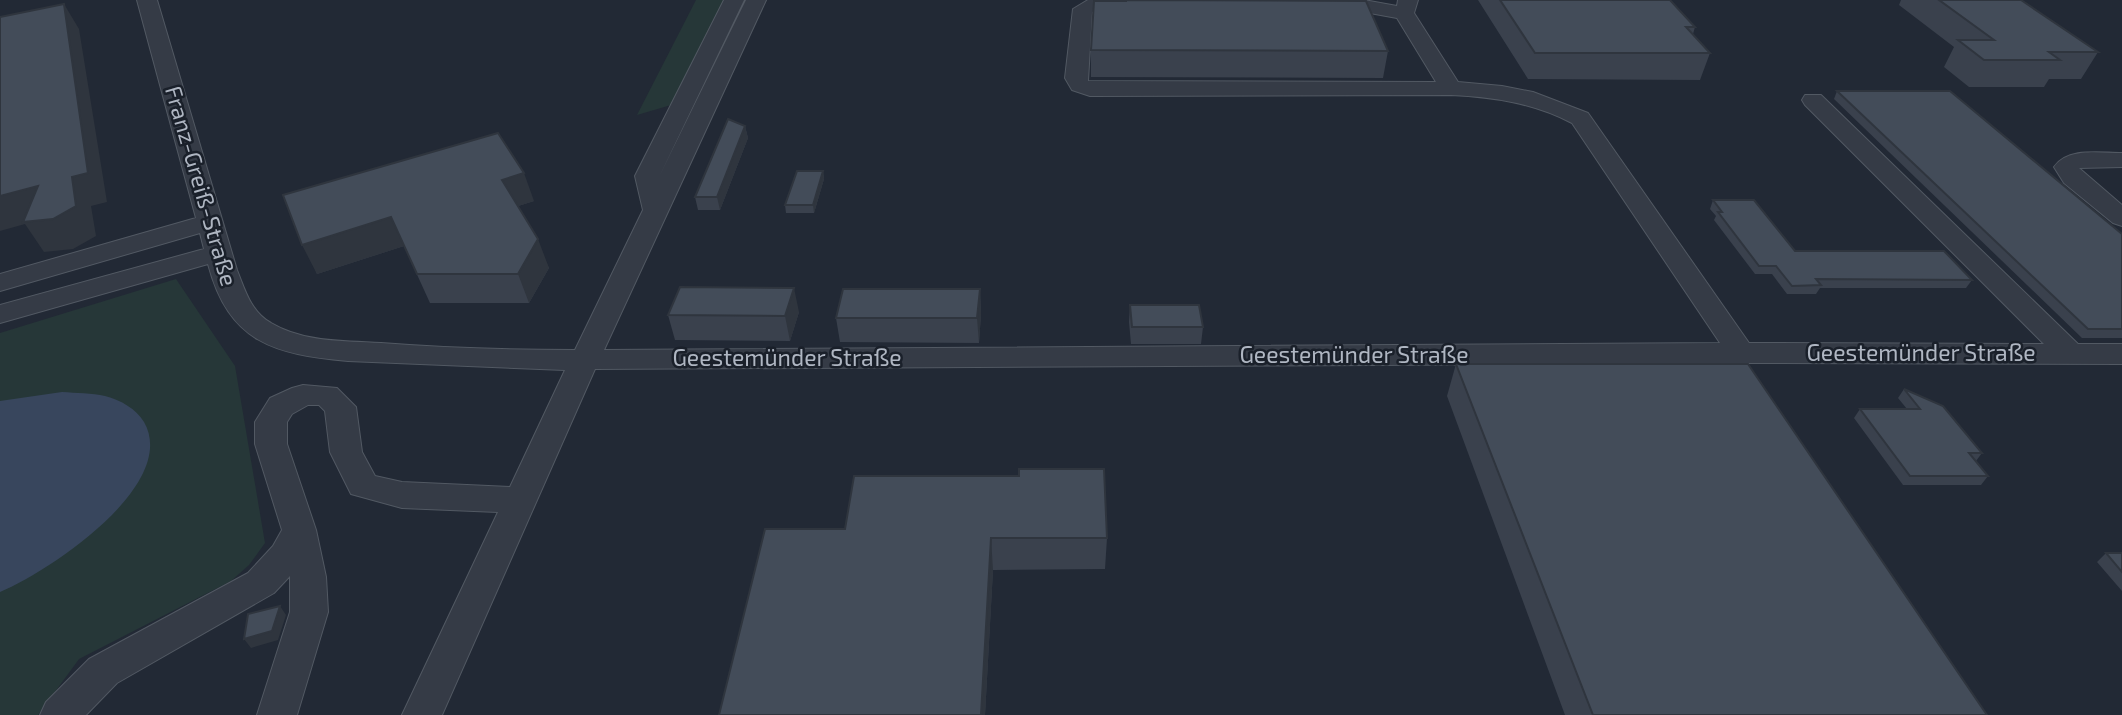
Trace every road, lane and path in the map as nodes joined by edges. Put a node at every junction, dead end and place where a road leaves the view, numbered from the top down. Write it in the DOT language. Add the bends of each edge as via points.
graph roads {
  1 [pos="147,0"];
  2 [pos="734,0"];
  3 [pos="756,0"];
  4 [pos="1185,1"];
  5 [pos="1213,1"];
  6 [pos="1406,7"];
  7 [pos="1451,88"];
  8 [pos="1813,100"];
  9 [pos="2122,160"];
  10 [pos="656,211"];
  11 [pos="2122,218"];
  12 [pos="210,222"];
  13 [pos="218,253"];
  14 [pos="0,283"];
  15 [pos="0,314"];
  16 [pos="1741,353"];
  17 [pos="2071,354"];
  18 [pos="2122,354"];
  19 [pos="585,359"];
  20 [pos="521,500"];
  21 [pos="299,530"];
  22 [pos="309,577"];
  23 [pos="261,583"];
  24 [pos="60,715"];
  25 [pos="277,715"];
  26 [pos="422,715"];
  1 -- 12 [label="street, Franz-Greiß-Straße"];
  2 -- 10 [label="street" via="647,176"];
  3 -- 10 [label="street"];
  4 -- 7 [label="street" via="1102,1 1083,9 1076,78 1080,85 1090,89"];
  5 -- 6 [label="street" via="1337,1"];
  6 -- 7 [label="street"];
  7 -- 16 [label="street" via="1529,96 1580,118"];
  8 -- 17 [label="street"];
  9 -- 11 [label="street" via="2071,161 2066,167"];
  10 -- 19 [label="street"];
  12 -- 13 [label="street, Franz-Greiß-Straße"];
  12 -- 14 [label="street"];
  13 -- 15 [label="street"];
  13 -- 19 [label="street, Franz-Greiß-Straße" via="239,308 256,328 286,342 436,357"];
  16 -- 17 [label="street, Geestemünder Straße"];
  16 -- 19 [label="street, Geestemünder Straße"];
  17 -- 18 [label="street, Geestemünder Straße"];
  19 -- 20 [label="street"];
  20 -- 21 [label="street" via="402,495 363,485 346,452 340,407 326,395 303,395 281,407 271,422 271,444"];
  20 -- 26 [label="street"];
  21 -- 22 [label="street"];
  21 -- 23 [label="street" via="286,556"];
  22 -- 23 [label="street"];
  22 -- 25 [label="street" via="309,612"];
  23 -- 24 [label="street" via="103,671"];
}
